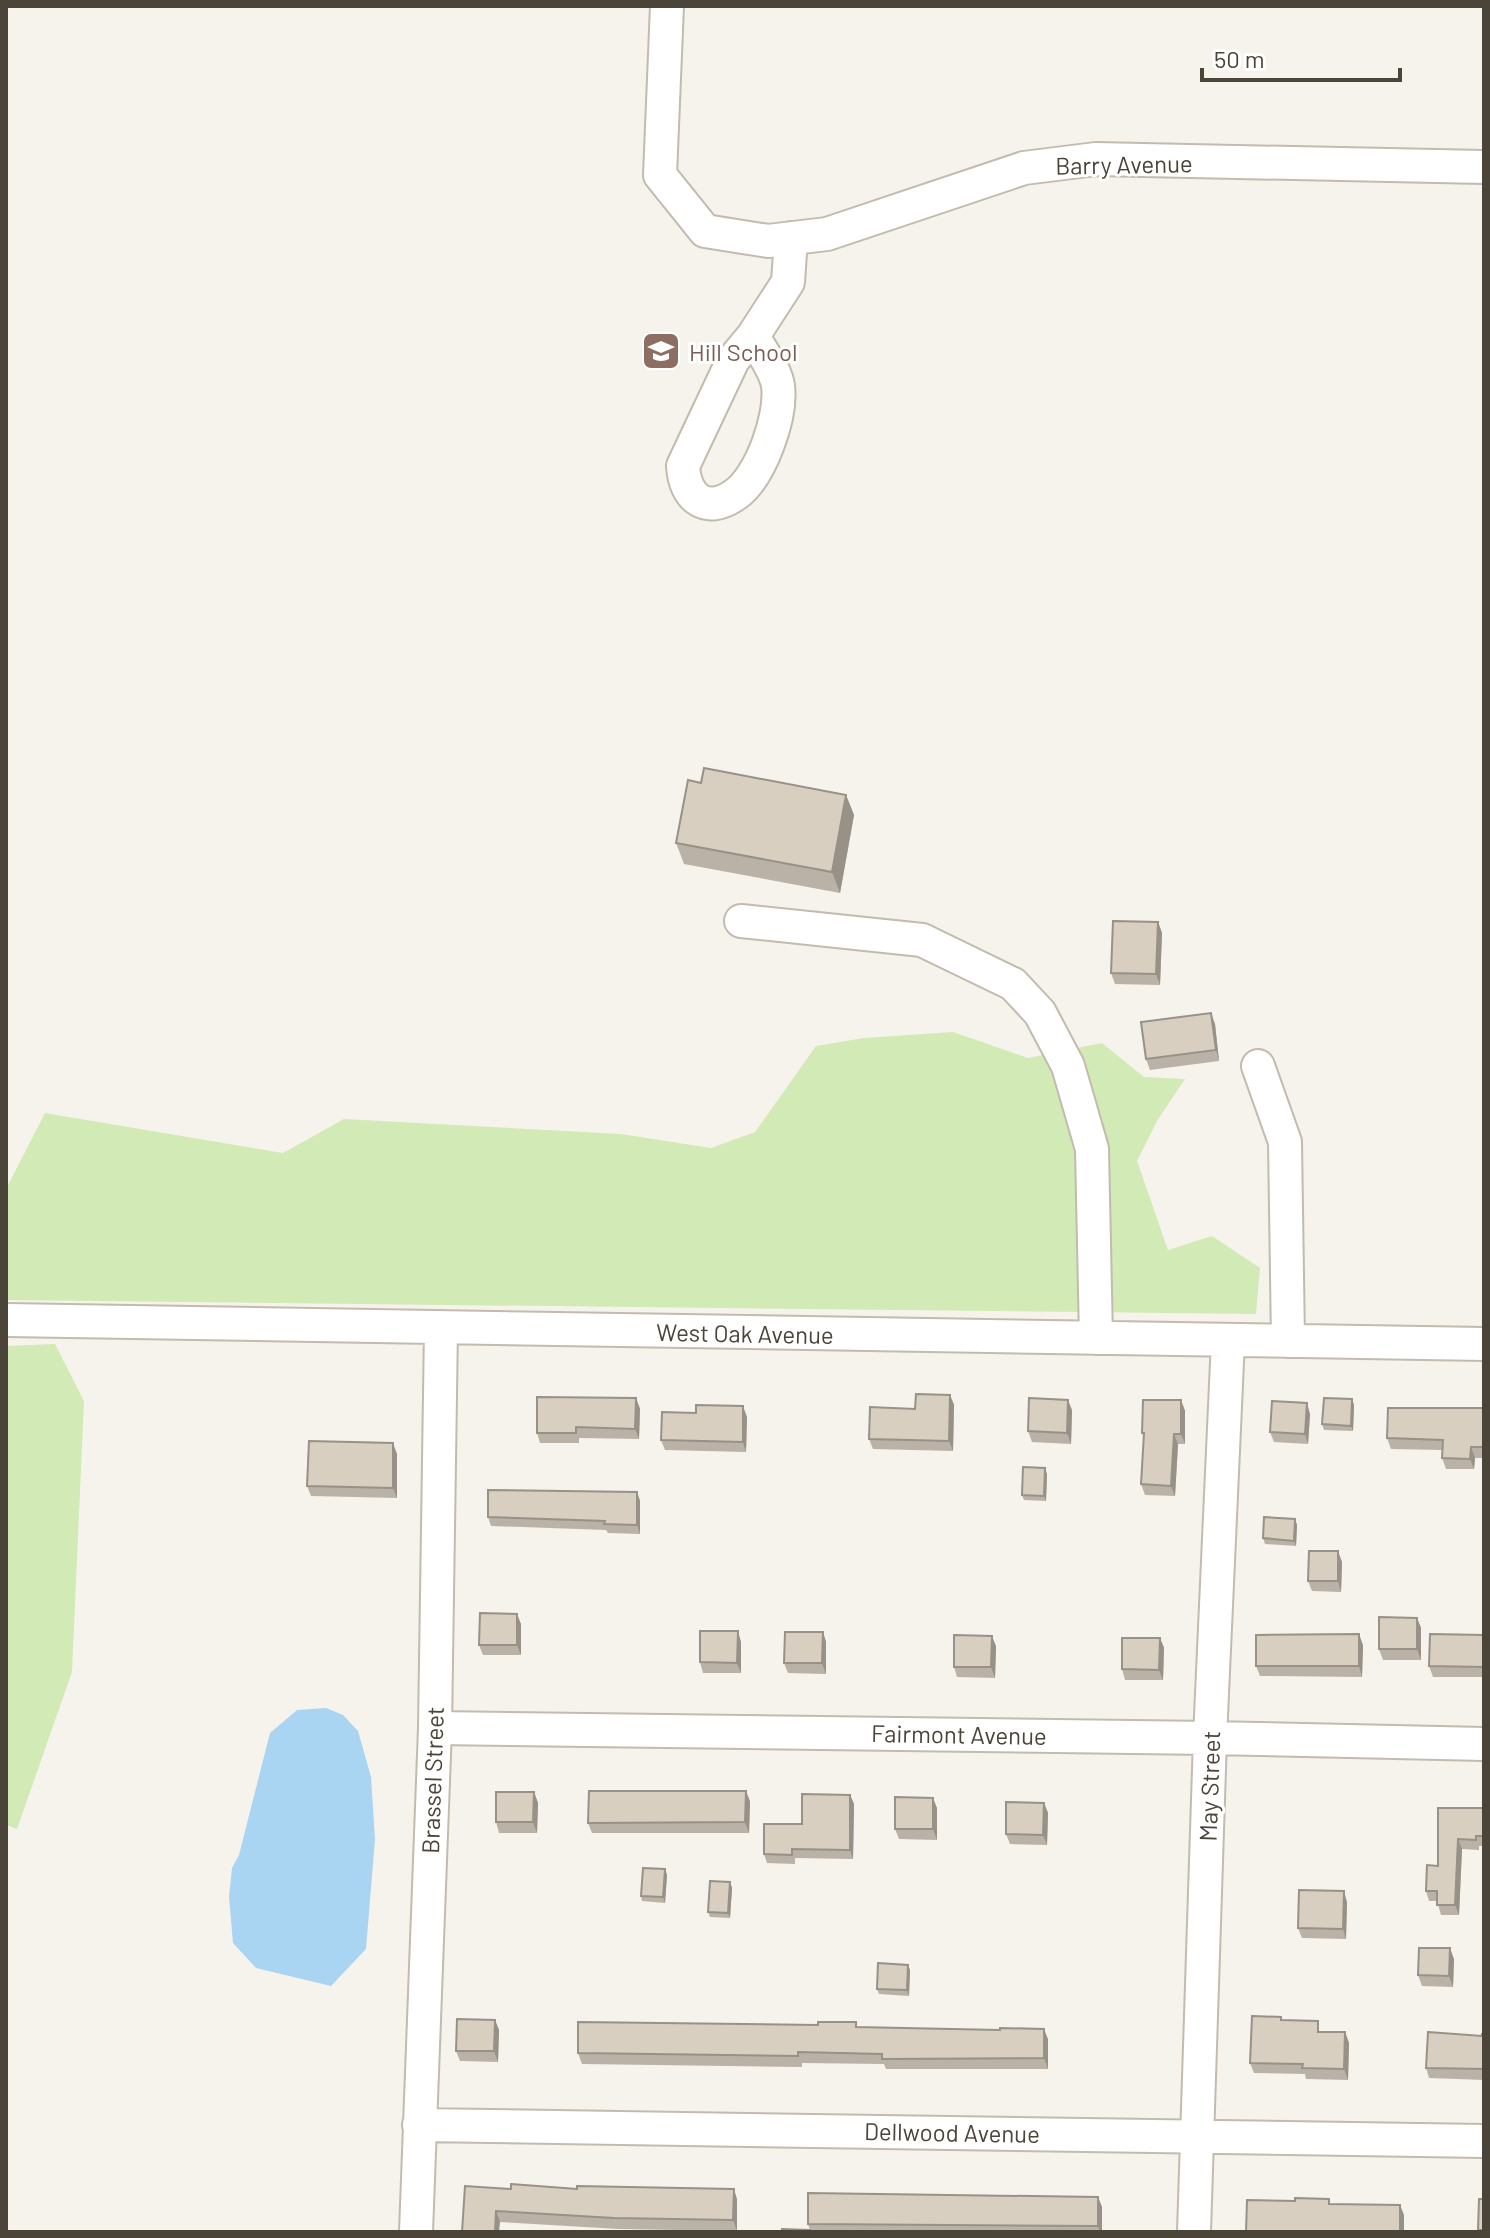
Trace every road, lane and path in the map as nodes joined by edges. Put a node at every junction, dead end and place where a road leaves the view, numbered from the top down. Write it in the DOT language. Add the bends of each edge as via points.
graph roads {
  1 [pos="667,6"];
  2 [pos="1484,167"];
  3 [pos="791,238"];
  4 [pos="753,336"];
  5 [pos="741,921"];
  6 [pos="1258,1066"];
  7 [pos="6,1320"];
  8 [pos="441,1328"];
  9 [pos="1096,1338"];
  10 [pos="1228,1340"];
  11 [pos="1288,1341"];
  12 [pos="1484,1344"];
  13 [pos="435,1728"];
  14 [pos="1210,1738"];
  15 [pos="1484,1744"];
  16 [pos="419,2125"];
  17 [pos="1198,2135"];
  18 [pos="1484,2141"];
  19 [pos="416,2232"];
  20 [pos="1194,2232"];
  1 -- 3 [label="street, Barry Avenue" via="660,175 705,231 768,241"];
  2 -- 3 [label="street, Barry Avenue" via="1096,159 1024,168 827,234"];
  3 -- 4 [label="street" via="788,282"];
  4 -- 4 [label="street" via="733,360 683,466 690,495 703,502 718,503 738,492 760,461 773,427 777,382"];
  5 -- 9 [label="street" via="922,940 1013,984 1040,1013 1068,1066 1092,1149"];
  6 -- 11 [label="street" via="1285,1142"];
  7 -- 8 [label="street, West Oak Avenue"];
  8 -- 9 [label="street, West Oak Avenue"];
  8 -- 13 [label="street, Brassel Street"];
  9 -- 10 [label="street, West Oak Avenue"];
  10 -- 11 [label="street, West Oak Avenue"];
  10 -- 14 [label="street, May Street"];
  11 -- 12 [label="street, West Oak Avenue"];
  13 -- 14 [label="street, Fairmont Avenue"];
  13 -- 16 [label="street, Brassel Street"];
  14 -- 15 [label="street, Fairmont Avenue"];
  14 -- 17 [label="street, May Street"];
  16 -- 17 [label="street, Dellwood Avenue"];
  16 -- 19 [label="street, Brassel Street"];
  17 -- 18 [label="street, Dellwood Avenue"];
  17 -- 20 [label="street, May Street"];
}
